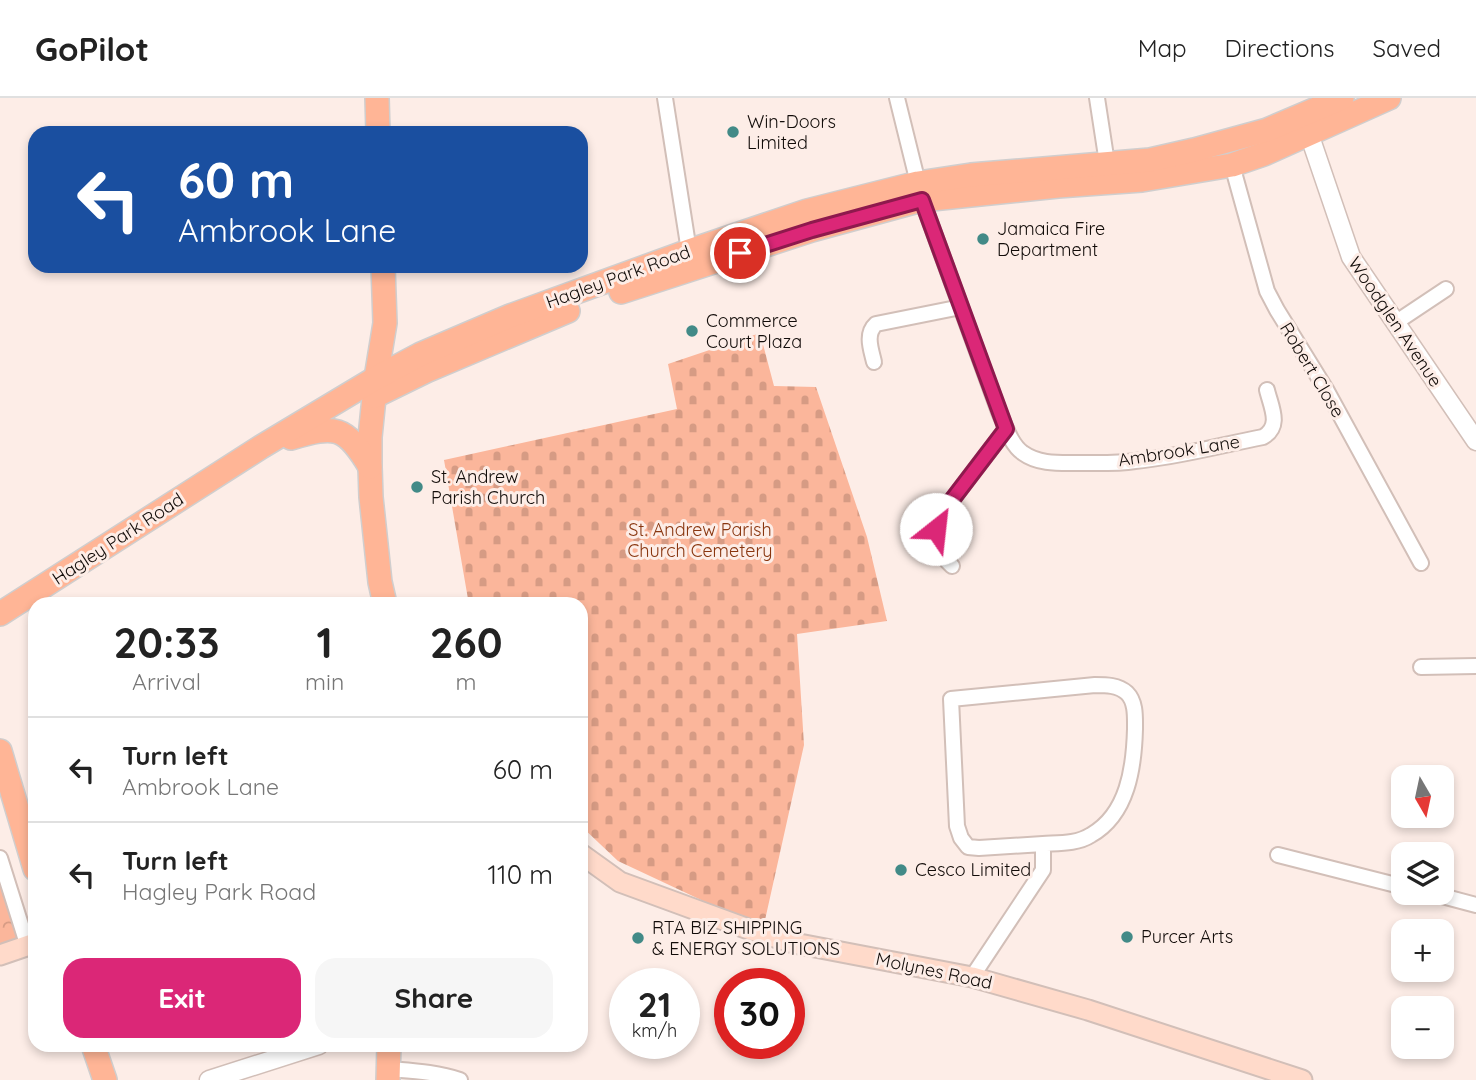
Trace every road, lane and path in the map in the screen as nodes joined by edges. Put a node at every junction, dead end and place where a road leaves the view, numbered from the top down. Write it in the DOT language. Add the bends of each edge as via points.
graph roads {
  1 [pos="377,98"];
  2 [pos="665,98"];
  3 [pos="897,98"];
  4 [pos="1097,98"];
  5 [pos="1342,98"];
  6 [pos="1389,98"];
  7 [pos="1306,125"];
  8 [pos="378,126"];
  9 [pos="1107,163"];
  10 [pos="1232,165"];
  11 [pos="920,192"];
  12 [pos="689,251"];
  13 [pos="383,273"];
  14 [pos="1446,289"];
  15 [pos="961,307"];
  16 [pos="1395,323"];
  17 [pos="874,362"];
  18 [pos="375,387"];
  19 [pos="1267,390"];
  20 [pos="1006,429"];
  21 [pos="1476,441"];
  22 [pos="261,447"];
  23 [pos="370,467"];
  24 [pos="1421,563"];
  25 [pos="952,566"];
  26 [pos="383,597"];
  27 [pos="0,614"];
  28 [pos="1476,666"];
  29 [pos="1421,667"];
  30 [pos="0,751"];
  31 [pos="588,844"];
  32 [pos="1043,844"];
  33 [pos="28,845"];
  34 [pos="1278,855"];
  35 [pos="0,858"];
  36 [pos="588,859"];
  37 [pos="1391,884"];
  38 [pos="642,889"];
  39 [pos="1454,899"];
  40 [pos="1476,905"];
  41 [pos="28,937"];
  42 [pos="28,946"];
  43 [pos="0,955"];
  44 [pos="972,977"];
  45 [pos="95,1052"];
  46 [pos="297,1052"];
  47 [pos="389,1052"];
  48 [pos="389,1074"];
  49 [pos="105,1080"];
  50 [pos="209,1080"];
  51 [pos="460,1080"];
  52 [pos="1302,1080"];
  1 -- 8 [label="main road"];
  2 -- 12 [label="street"];
  3 -- 11 [label="street, Ambrook Lane"];
  4 -- 9 [label="street"];
  5 -- 7 [label="main road, Hagley Park Road"];
  6 -- 7 [label="main road, Hagley Park Road"];
  7 -- 9 [label="main road, Hagley Park Road" via="1267,130 1150,160"];
  7 -- 10 [label="main road, Hagley Park Road" via="1264,154"];
  7 -- 16 [label="street, Woodglen Avenue" via="1351,257"];
  9 -- 11 [label="main road, Hagley Park Road" via="971,175"];
  10 -- 11 [label="main road, Hagley Park Road" via="1142,180"];
  10 -- 24 [label="street, Robert Close" via="1267,291"];
  11 -- 12 [label="main road, Hagley Park Road" via="807,211"];
  11 -- 15 [label="street, Ambrook Lane"];
  11 -- 18 [label="main road, Hagley Park Road" via="565,312 426,371"];
  12 -- 18 [label="main road, Hagley Park Road" via="510,316 421,354"];
  13 -- 18 [label="main road" via="385,323"];
  14 -- 16 [label="street"];
  15 -- 17 [label="street" via="876,324 869,337"];
  15 -- 20 [label="street, Ambrook Lane"];
  16 -- 21 [label="street, Woodglen Avenue"];
  18 -- 22 [label="main road, Hagley Park Road"];
  18 -- 23 [label="main road"];
  19 -- 20 [label="street, Ambrook Lane" via="1275,421 1270,433 1176,456 1133,462 1047,462 1018,449"];
  20 -- 25 [label="street" via="938,521 937,547"];
  22 -- 23 [label="main road" via="323,430 335,431 357,445"];
  22 -- 27 [label="main road, Hagley Park Road"];
  23 -- 26 [label="main road"];
  28 -- 29 [label="street"];
  30 -- 33 [label="main road"];
  31 -- 38 [label="main road, Molynes Road"];
  32 -- 32 [label="street" via="1090,836 1118,808 1134,759 1133,703 1121,689 1095,685 951,699 961,838 968,847 979,848"];
  32 -- 44 [label="street" via="1039,878"];
  34 -- 37 [label="street"];
  35 -- 41 [label="street"];
  36 -- 38 [label="main road" via="620,883"];
  38 -- 44 [label="main road, Molynes Road" via="794,943"];
  39 -- 40 [label="street"];
  42 -- 43 [label="main road"];
  44 -- 52 [label="main road, Molynes Road"];
  45 -- 49 [label="main road"];
  46 -- 50 [label="street"];
  47 -- 48 [label="main road"];
  48 -- 51 [label="street" via="426,1072"];
}
